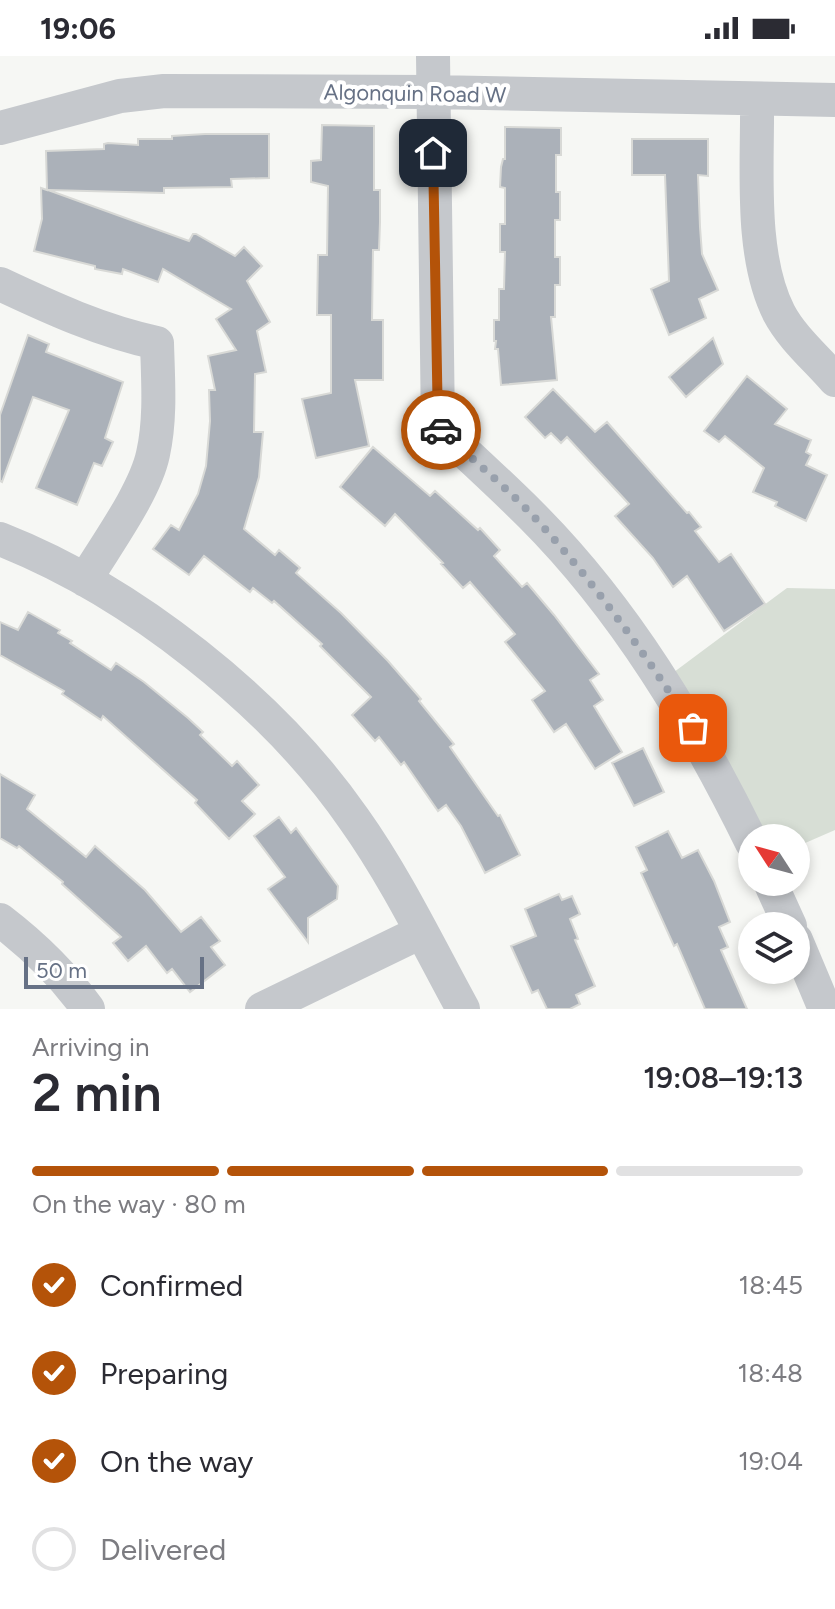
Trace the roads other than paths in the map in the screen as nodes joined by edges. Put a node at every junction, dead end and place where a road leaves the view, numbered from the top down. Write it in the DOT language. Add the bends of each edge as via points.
graph roads {
  1 [pos="433,56"];
  2 [pos="433,92"];
  3 [pos="757,99"];
  4 [pos="835,100"];
  5 [pos="0,128"];
  6 [pos="0,284"];
  7 [pos="835,380"];
  8 [pos="0,539"];
  9 [pos="85,580"];
  10 [pos="742,824"];
  11 [pos="0,920"];
  12 [pos="421,932"];
  13 [pos="810,973"];
  14 [pos="88,1009"];
  15 [pos="262,1009"];
  16 [pos="463,1009"];
  17 [pos="825,1009"];
  1 -- 2 [label="street"];
  2 -- 3 [label="street, Algonquin Road W"];
  2 -- 5 [label="street, Algonquin Road W" via="164,91 120,96"];
  2 -- 10 [label="street" via="438,427 532,516 626,627 693,728"];
  3 -- 4 [label="street, Algonquin Road W"];
  3 -- 7 [label="street" via="759,239 766,281 780,316"];
  6 -- 9 [label="street" via="85,322 157,343 153,458"];
  8 -- 9 [label="street"];
  9 -- 12 [label="street" via="201,659 312,764 354,818"];
  11 -- 14 [label="street" via="67,979"];
  12 -- 15 [label="street"];
  12 -- 16 [label="street"];
  13 -- 17 [label="street"];
}
